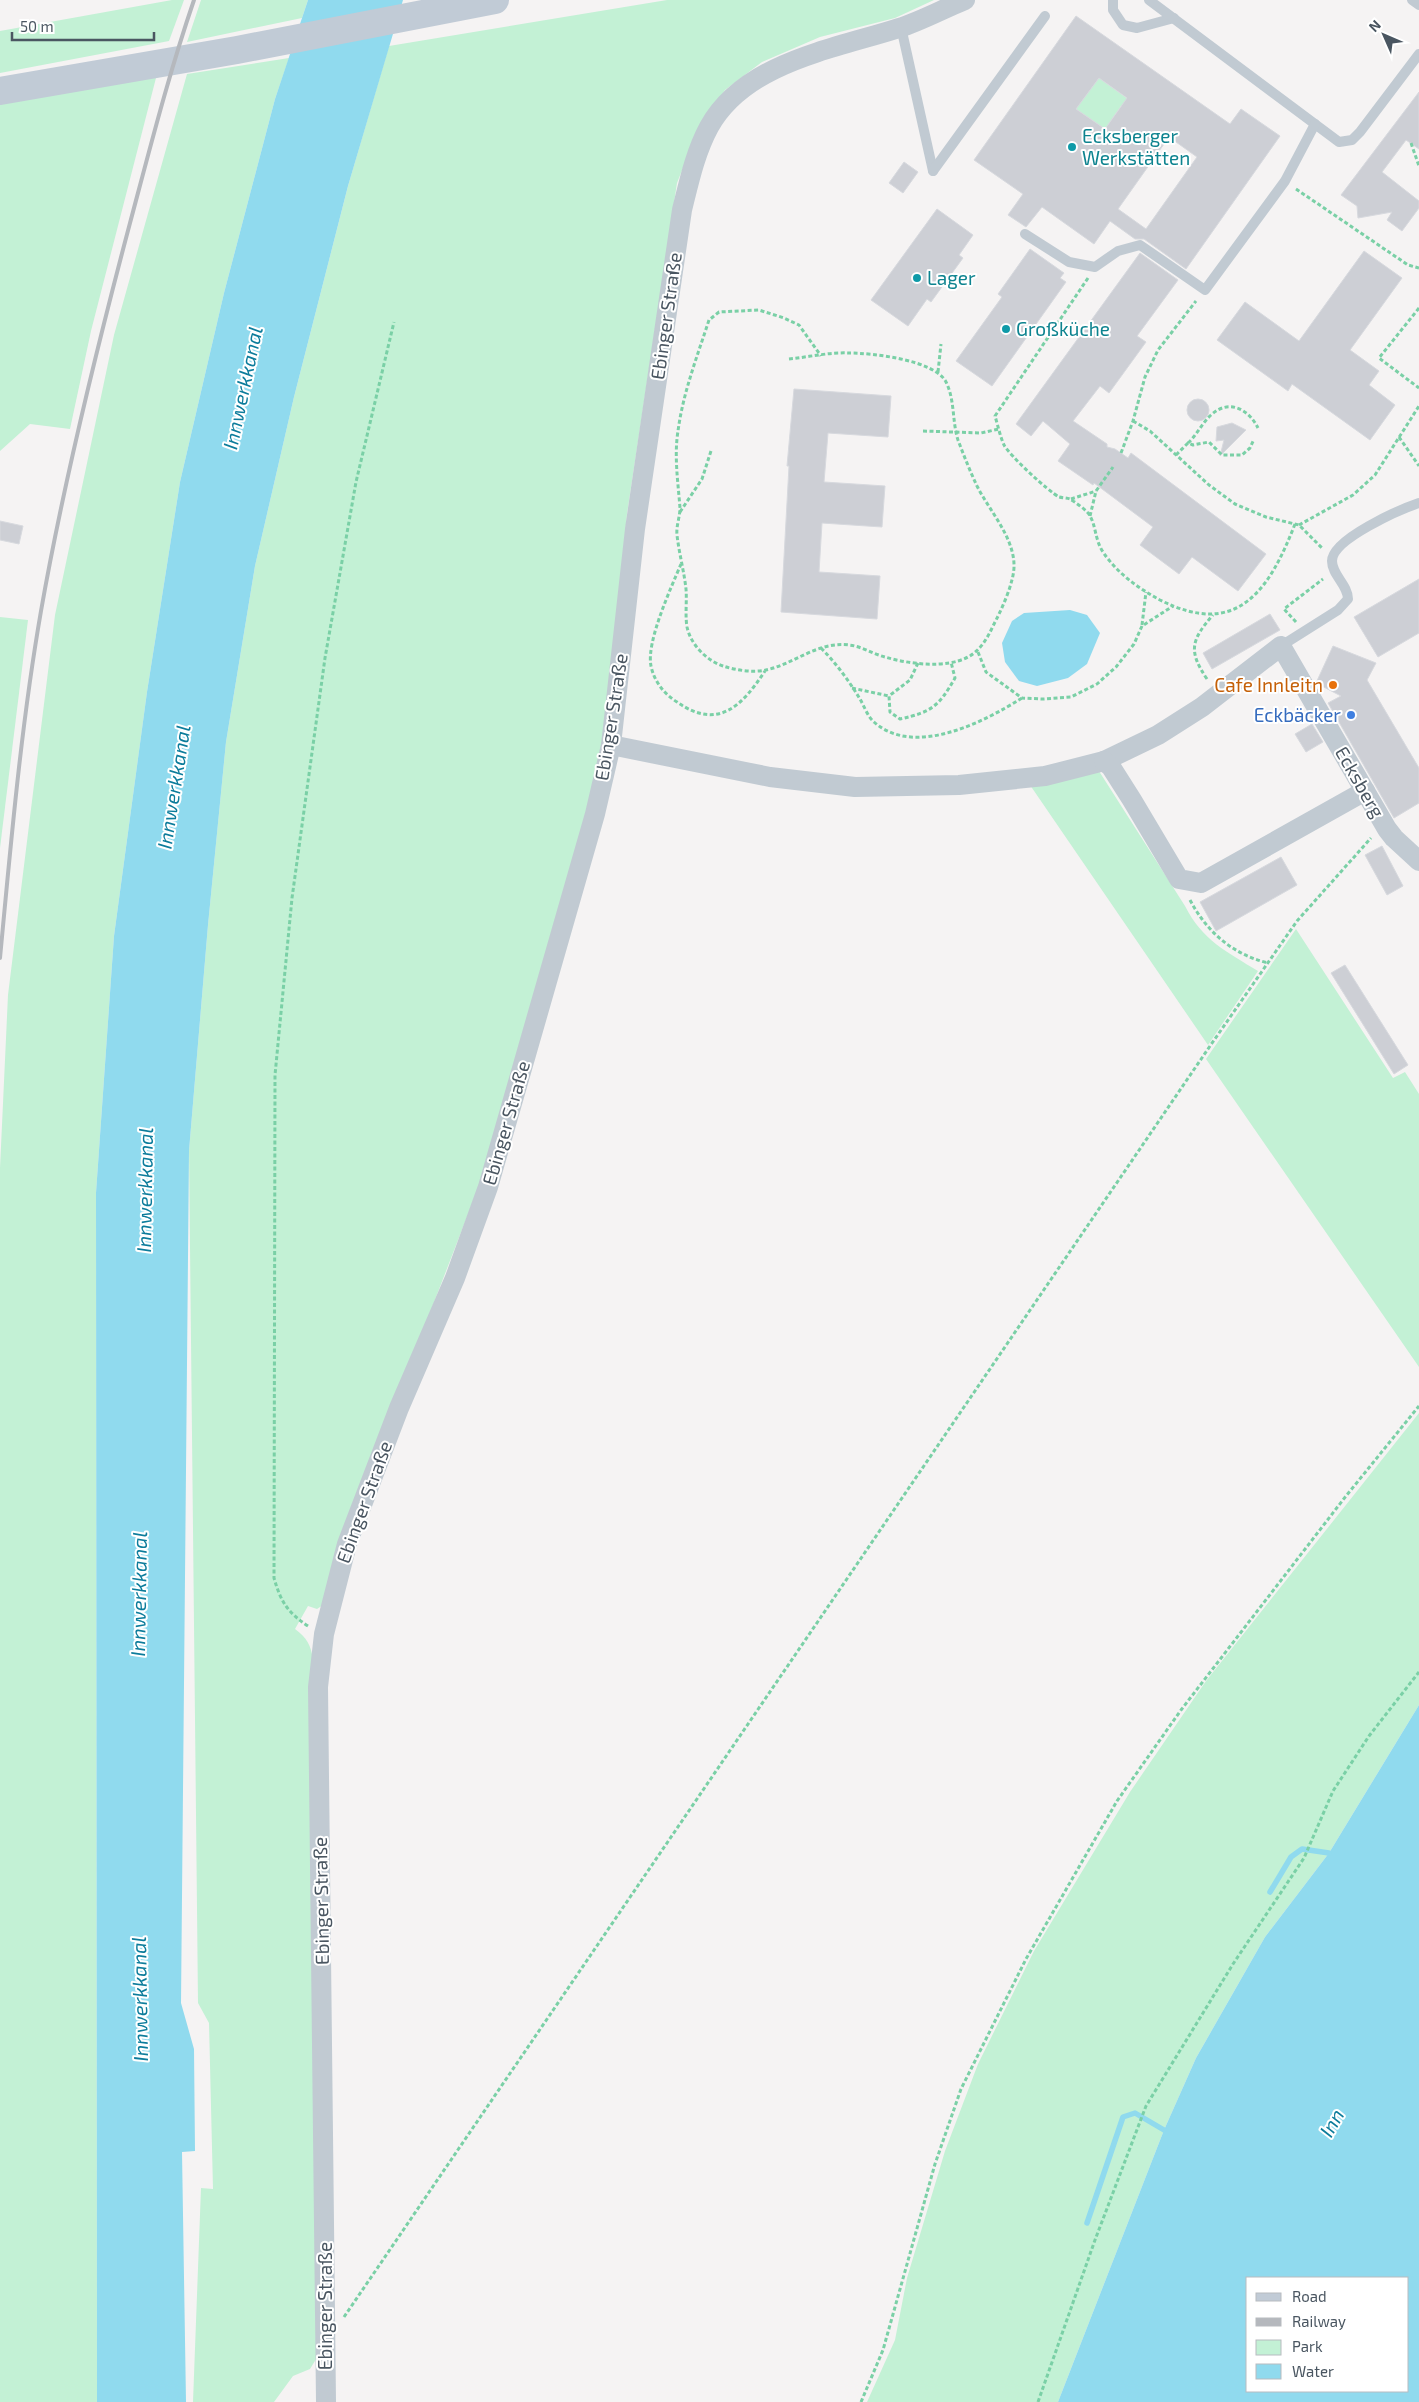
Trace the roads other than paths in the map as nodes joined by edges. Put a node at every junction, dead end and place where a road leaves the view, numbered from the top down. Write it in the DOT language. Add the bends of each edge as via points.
graph roads {
  1 [pos="494,0"];
  2 [pos="965,0"];
  3 [pos="1114,0"];
  4 [pos="1149,0"];
  5 [pos="1412,0"];
  6 [pos="1419,5"];
  7 [pos="1045,16"];
  8 [pos="1174,18"];
  9 [pos="901,27"];
  10 [pos="1419,54"];
  11 [pos="0,91"];
  12 [pos="1315,124"];
  13 [pos="1025,234"];
  14 [pos="1419,503"];
  15 [pos="1281,646"];
  16 [pos="611,744"];
  17 [pos="1104,761"];
  18 [pos="1365,791"];
  19 [pos="1419,861"];
  20 [pos="326,2402"];
  1 -- 11 [label="main road" via="237,50"];
  2 -- 9 [label="street, Ebinger Straße"];
  3 -- 8 [label="lane" via="1112,10 1123,25 1137,28"];
  4 -- 8 [label="lane"];
  5 -- 6 [label="lane"];
  7 -- 9 [label="lane" via="933,171"];
  8 -- 12 [label="lane"];
  9 -- 16 [label="street, Ebinger Straße" via="816,52 768,73 722,109 700,148 682,210 635,529"];
  10 -- 12 [label="lane" via="1352,140 1339,142"];
  12 -- 13 [label="lane" via="1285,181 1205,290 1140,245 1118,251 1095,268 1069,262"];
  14 -- 15 [label="lane" via="1397,510 1354,535 1339,548 1332,564 1348,599 1338,610"];
  15 -- 17 [label="street" via="1218,695 1164,731"];
  15 -- 18 [label="street, Ecksberg"];
  16 -- 17 [label="street" via="770,777 855,787 959,785 1044,776"];
  16 -- 20 [label="street, Ebinger Straße" via="592,823 488,1187 455,1278 370,1480 347,1544 324,1634 318,1687"];
  17 -- 18 [label="street" via="1127,792 1179,879 1201,883"];
  18 -- 19 [label="street, Ecksberg" via="1387,829"];
}
